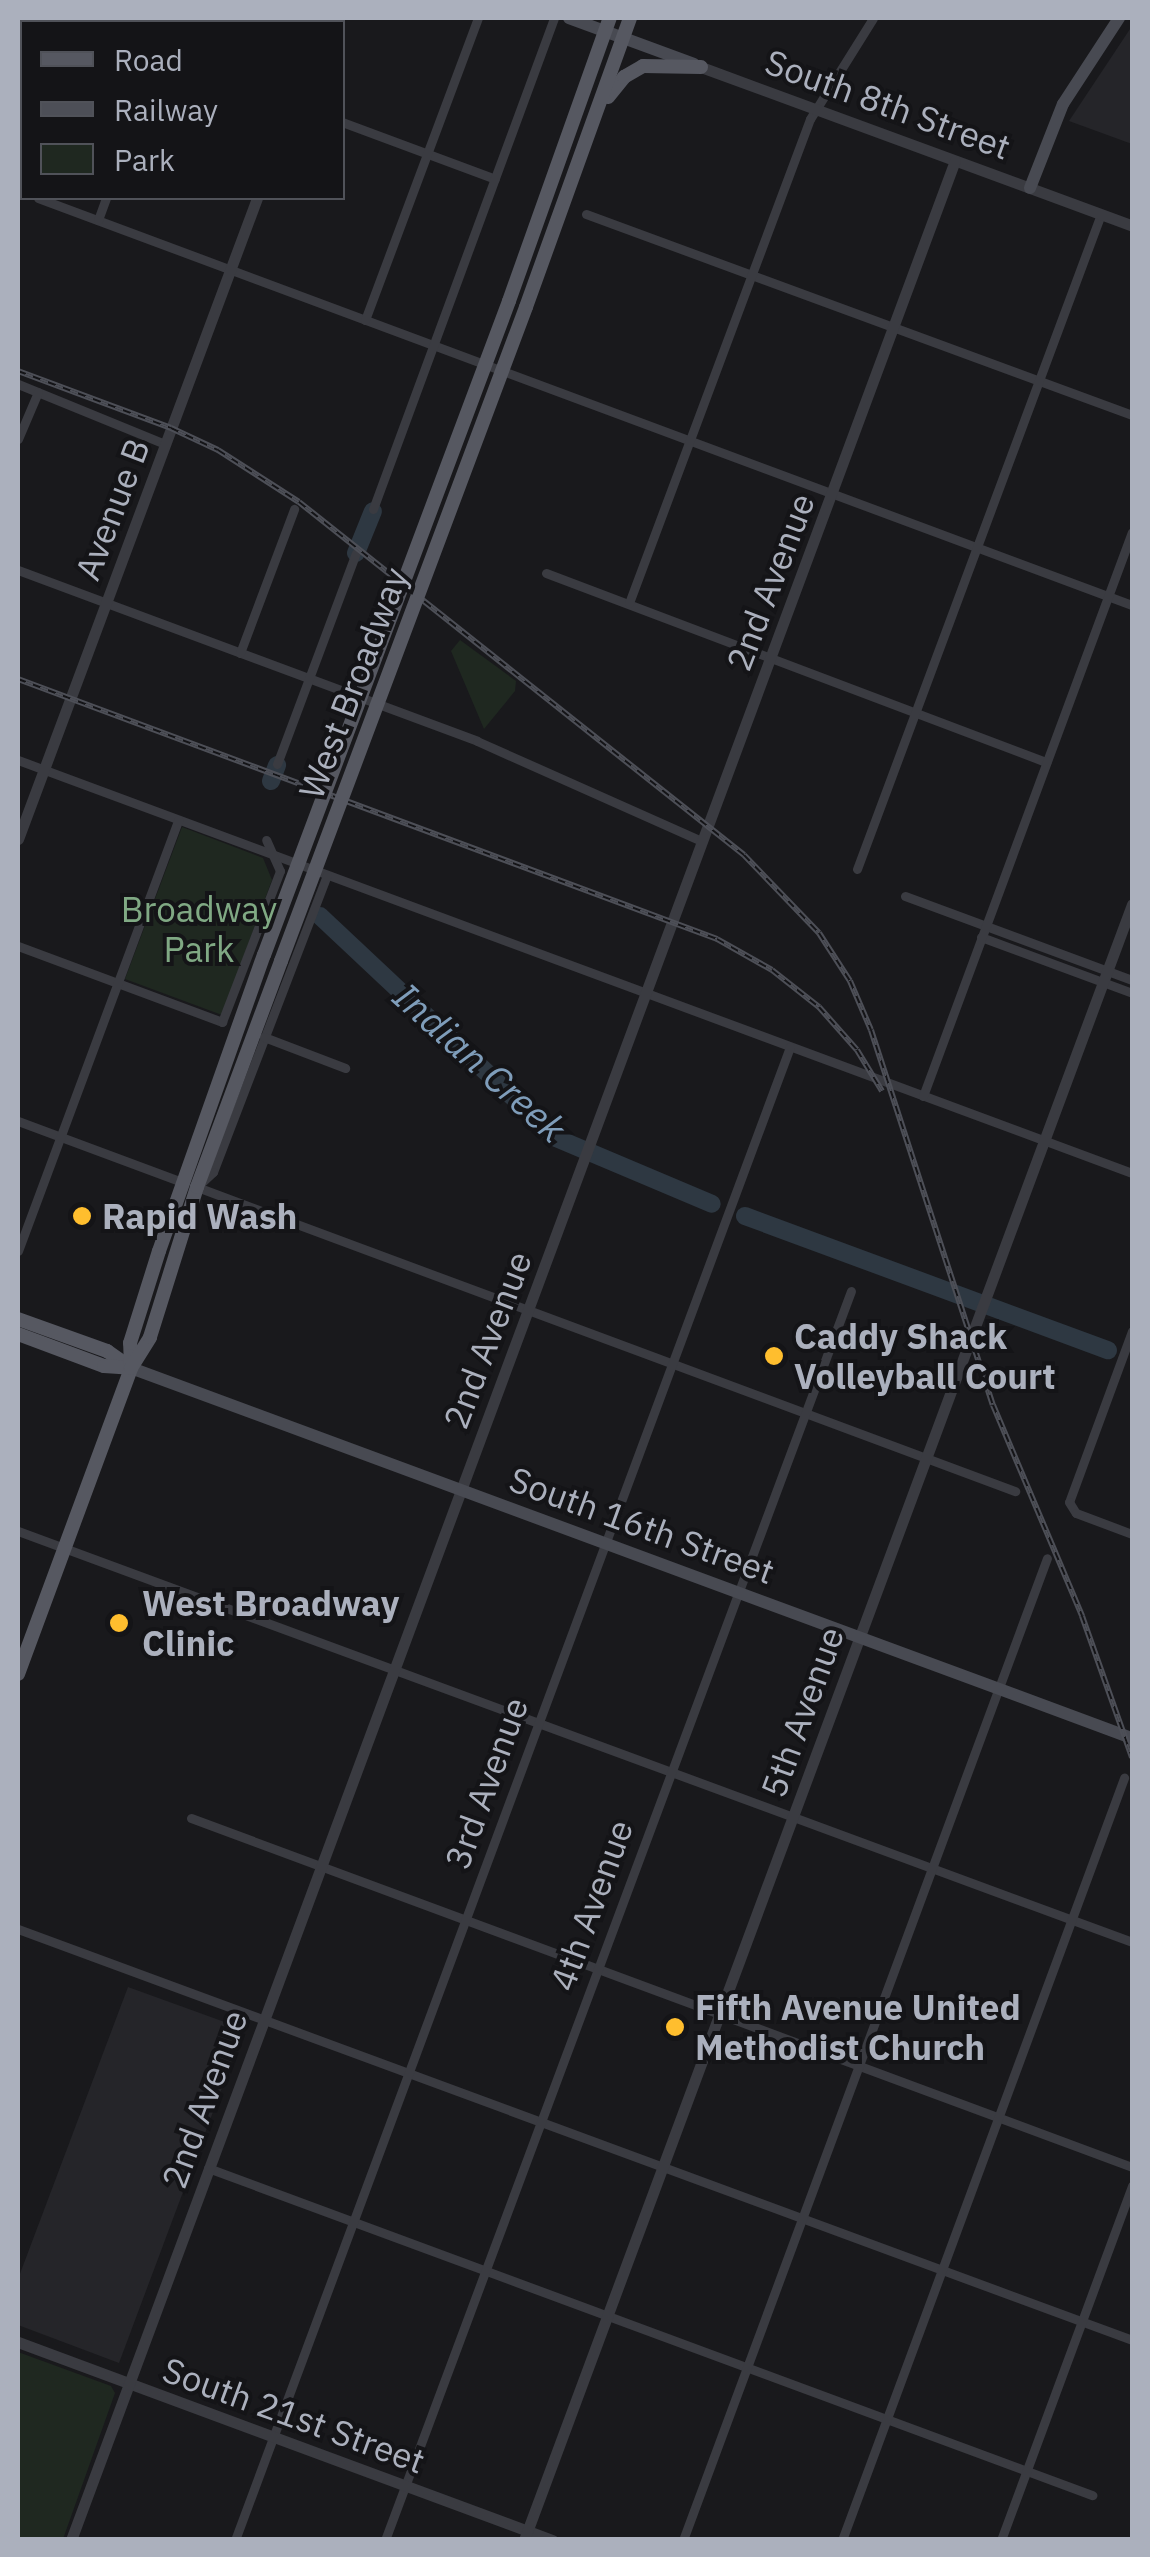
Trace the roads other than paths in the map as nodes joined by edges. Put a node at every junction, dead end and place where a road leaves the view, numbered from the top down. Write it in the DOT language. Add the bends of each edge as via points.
graph roads {
  1 [pos="478,18"];
  2 [pos="554,18"];
  3 [pos="569,18"];
  4 [pos="630,18"];
  5 [pos="873,18"];
  6 [pos="1119,18"];
  7 [pos="607,24"];
  8 [pos="623,38"];
  9 [pos="702,67"];
  10 [pos="815,110"];
  11 [pos="598,115"];
  12 [pos="345,123"];
  13 [pos="427,154"];
  14 [pos="955,160"];
  15 [pos="495,179"];
  16 [pos="1030,188"];
  17 [pos="43,200"];
  18 [pos="105,200"];
  19 [pos="256,200"];
  20 [pos="586,214"];
  21 [pos="1102,214"];
  22 [pos="98,220"];
  23 [pos="1132,226"];
  24 [pos="230,269"];
  25 [pos="751,274"];
  26 [pos="365,320"];
  27 [pos="895,328"];
  28 [pos="433,346"];
  29 [pos="1039,381"];
  30 [pos="18,384"];
  31 [pos="38,392"];
  32 [pos="1132,415"];
  33 [pos="18,439"];
  34 [pos="689,441"];
  35 [pos="165,444"];
  36 [pos="833,494"];
  37 [pos="294,509"];
  38 [pos="373,509"];
  39 [pos="1132,532"];
  40 [pos="976,547"];
  41 [pos="356,553"];
  42 [pos="18,570"];
  43 [pos="546,574"];
  44 [pos="1108,596"];
  45 [pos="106,603"];
  46 [pos="629,603"];
  47 [pos="1132,604"];
  48 [pos="240,653"];
  49 [pos="771,660"];
  50 [pos="309,679"];
  51 [pos="914,714"];
  52 [pos="18,760"];
  53 [pos="1046,762"];
  54 [pos="278,764"];
  55 [pos="43,770"];
  56 [pos="178,820"];
  57 [pos="18,839"];
  58 [pos="266,840"];
  59 [pos="702,841"];
  60 [pos="272,855"];
  61 [pos="857,868"];
  62 [pos="327,874"];
  63 [pos="905,896"];
  64 [pos="1132,904"];
  65 [pos="985,926"];
  66 [pos="981,937"];
  67 [pos="18,946"];
  68 [pos="1105,977"];
  69 [pos="1132,980"];
  70 [pos="118,983"];
  71 [pos="1132,993"];
  72 [pos="646,994"];
  73 [pos="264,1037"];
  74 [pos="790,1046"];
  75 [pos="345,1068"];
  76 [pos="923,1096"];
  77 [pos="18,1121"];
  78 [pos="60,1137"];
  79 [pos="1044,1141"];
  80 [pos="1132,1173"];
  81 [pos="190,1184"];
  82 [pos="18,1251"];
  83 [pos="851,1291"];
  84 [pos="528,1310"];
  85 [pos="18,1318"];
  86 [pos="1132,1330"];
  87 [pos="18,1334"];
  88 [pos="672,1363"];
  89 [pos="131,1368"];
  90 [pos="804,1412"];
  91 [pos="926,1458"];
  92 [pos="461,1489"];
  93 [pos="1015,1492"];
  94 [pos="18,1531"];
  95 [pos="1132,1534"];
  96 [pos="605,1543"];
  97 [pos="64,1548"];
  98 [pos="1048,1558"];
  99 [pos="737,1592"];
  100 [pos="860,1637"];
  101 [pos="394,1668"];
  102 [pos="18,1674"];
  103 [pos="999,1688"];
  104 [pos="538,1722"];
  105 [pos="1132,1738"];
  106 [pos="670,1771"];
  107 [pos="1124,1778"];
  108 [pos="792,1816"];
  109 [pos="192,1818"];
  110 [pos="320,1865"];
  111 [pos="932,1868"];
  112 [pos="466,1918"];
  113 [pos="1072,1920"];
  114 [pos="18,1929"];
  115 [pos="1132,1942"];
  116 [pos="598,1967"];
  117 [pos="720,2013"];
  118 [pos="264,2019"];
  119 [pos="859,2064"];
  120 [pos="408,2072"];
  121 [pos="999,2116"];
  122 [pos="540,2122"];
  123 [pos="662,2167"];
  124 [pos="1132,2167"];
  125 [pos="208,2168"];
  126 [pos="1132,2185"];
  127 [pos="802,2218"];
  128 [pos="353,2222"];
  129 [pos="941,2270"];
  130 [pos="484,2271"];
  131 [pos="606,2316"];
  132 [pos="1082,2321"];
  133 [pos="1132,2340"];
  134 [pos="18,2342"];
  135 [pos="746,2368"];
  136 [pos="128,2383"];
  137 [pos="886,2419"];
  138 [pos="273,2437"];
  139 [pos="1027,2470"];
  140 [pos="405,2486"];
  141 [pos="1092,2495"];
  142 [pos="526,2535"];
  143 [pos="70,2540"];
  144 [pos="235,2540"];
  145 [pos="385,2540"];
  146 [pos="552,2540"];
  147 [pos="683,2540"];
  148 [pos="842,2540"];
  149 [pos="1001,2540"];
  1 -- 13 [label="street"];
  2 -- 15 [label="street"];
  3 -- 7 [label="main road, South 8th Street"];
  4 -- 8 [label="main road, West Broadway"];
  5 -- 10 [label="street"];
  6 -- 16 [label="main road" via="1063,104"];
  7 -- 8 [label="main road, South 8th Street"];
  7 -- 81 [label="main road, West Broadway, bridge" via="264,955"];
  8 -- 9 [label="main road, South 8th Street"];
  8 -- 11 [label="main road, West Broadway"];
  9 -- 10 [label="street, South 8th Street"];
  9 -- 11 [label="main road" via="632,70"];
  10 -- 14 [label="street, South 8th Street"];
  10 -- 25 [label="street"];
  11 -- 81 [label="main road, West Broadway, bridge" via="281,960"];
  12 -- 13 [label="street"];
  13 -- 15 [label="street"];
  13 -- 26 [label="street"];
  14 -- 16 [label="street, South 8th Street"];
  14 -- 27 [label="street, 2nd Avenue"];
  15 -- 28 [label="street"];
  16 -- 21 [label="street, South 8th Street"];
  17 -- 22 [label="street"];
  18 -- 22 [label="street"];
  19 -- 24 [label="street, Avenue B"];
  20 -- 25 [label="street"];
  21 -- 23 [label="street, South 8th Street"];
  21 -- 29 [label="street"];
  22 -- 24 [label="street"];
  24 -- 26 [label="street"];
  24 -- 35 [label="street, Avenue B"];
  25 -- 27 [label="street"];
  25 -- 34 [label="street"];
  26 -- 28 [label="street"];
  27 -- 29 [label="street"];
  27 -- 36 [label="street, 2nd Avenue"];
  28 -- 34 [label="street"];
  28 -- 38 [label="street"];
  29 -- 32 [label="street"];
  29 -- 40 [label="street"];
  30 -- 31 [label="street"];
  31 -- 33 [label="street"];
  31 -- 35 [label="street"];
  34 -- 36 [label="street"];
  34 -- 46 [label="street"];
  35 -- 45 [label="street, Avenue B"];
  36 -- 40 [label="street"];
  36 -- 49 [label="street, 2nd Avenue"];
  37 -- 48 [label="street"];
  39 -- 44 [label="street"];
  40 -- 44 [label="street"];
  40 -- 51 [label="street"];
  41 -- 50 [label="street"];
  42 -- 45 [label="street"];
  43 -- 46 [label="street"];
  44 -- 47 [label="street"];
  44 -- 53 [label="street"];
  45 -- 48 [label="street"];
  45 -- 55 [label="street, Avenue B"];
  46 -- 49 [label="street"];
  48 -- 50 [label="street"];
  49 -- 51 [label="street"];
  49 -- 59 [label="street, 2nd Avenue"];
  50 -- 54 [label="street"];
  50 -- 59 [label="street" via="477,741"];
  51 -- 53 [label="street"];
  51 -- 61 [label="street"];
  52 -- 55 [label="street"];
  53 -- 65 [label="street"];
  55 -- 56 [label="street"];
  55 -- 57 [label="street, Avenue B"];
  56 -- 60 [label="street"];
  56 -- 70 [label="street"];
  58 -- 60 [label="street"];
  59 -- 72 [label="street, 2nd Avenue"];
  60 -- 62 [label="street"];
  60 -- 70 [label="street" via="280,871 222,1022"];
  62 -- 72 [label="street"];
  62 -- 73 [label="street"];
  63 -- 65 [label="street"];
  64 -- 68 [label="street, 5th Avenue"];
  65 -- 66 [label="street"];
  65 -- 68 [label="street"];
  66 -- 68 [label="street"];
  66 -- 76 [label="street"];
  67 -- 70 [label="street"];
  68 -- 69 [label="street"];
  68 -- 71 [label="street"];
  68 -- 79 [label="street, 5th Avenue"];
  70 -- 78 [label="street"];
  72 -- 74 [label="street"];
  72 -- 84 [label="street, 2nd Avenue"];
  73 -- 75 [label="street"];
  73 -- 81 [label="street" via="213,1172"];
  74 -- 76 [label="street"];
  74 -- 88 [label="street, 3rd Avenue"];
  76 -- 79 [label="street"];
  77 -- 78 [label="street"];
  78 -- 81 [label="street"];
  78 -- 82 [label="street"];
  79 -- 80 [label="street"];
  79 -- 91 [label="street, 5th Avenue"];
  81 -- 84 [label="street"];
  81 -- 89 [label="main road, West Broadway" via="130,1343"];
  83 -- 90 [label="street, 4th Avenue"];
  84 -- 88 [label="street"];
  84 -- 92 [label="street, 2nd Avenue"];
  85 -- 89 [label="main road" via="112,1353"];
  86 -- 95 [label="street" via="1070,1506"];
  87 -- 89 [label="main road" via="104,1366"];
  88 -- 90 [label="street"];
  88 -- 96 [label="street, 3rd Avenue"];
  89 -- 92 [label="main road, South 16th Street"];
  89 -- 97 [label="main road, West Broadway"];
  90 -- 91 [label="street"];
  90 -- 99 [label="street, 4th Avenue"];
  91 -- 93 [label="street"];
  91 -- 100 [label="street, 5th Avenue"];
  92 -- 96 [label="main road, South 16th Street"];
  92 -- 101 [label="street, 2nd Avenue"];
  94 -- 97 [label="street"];
  96 -- 99 [label="main road, South 16th Street"];
  96 -- 104 [label="street, 3rd Avenue"];
  97 -- 101 [label="street"];
  97 -- 102 [label="main road, West Broadway"];
  98 -- 103 [label="street"];
  99 -- 100 [label="main road, South 16th Street"];
  99 -- 106 [label="street, 4th Avenue"];
  100 -- 103 [label="main road, South 16th Street"];
  100 -- 108 [label="street, 5th Avenue"];
  101 -- 104 [label="street"];
  101 -- 110 [label="street, 2nd Avenue"];
  103 -- 105 [label="main road, South 16th Street"];
  103 -- 111 [label="street"];
  104 -- 106 [label="street"];
  104 -- 112 [label="street, 3rd Avenue"];
  106 -- 108 [label="street"];
  106 -- 116 [label="street, 4th Avenue"];
  107 -- 113 [label="street"];
  108 -- 111 [label="street"];
  108 -- 117 [label="street, 5th Avenue"];
  109 -- 110 [label="street"];
  110 -- 112 [label="street"];
  110 -- 118 [label="street, 2nd Avenue"];
  111 -- 113 [label="street"];
  111 -- 119 [label="street"];
  112 -- 116 [label="street"];
  112 -- 120 [label="street, 3rd Avenue"];
  113 -- 115 [label="street"];
  113 -- 121 [label="street"];
  114 -- 118 [label="street"];
  116 -- 117 [label="street"];
  116 -- 122 [label="street, 4th Avenue"];
  117 -- 119 [label="street"];
  117 -- 123 [label="street, 5th Avenue"];
  118 -- 120 [label="street"];
  118 -- 125 [label="street, 2nd Avenue"];
  119 -- 121 [label="street"];
  119 -- 127 [label="street"];
  120 -- 122 [label="street"];
  120 -- 128 [label="street, 3rd Avenue"];
  121 -- 124 [label="street"];
  121 -- 129 [label="street"];
  122 -- 123 [label="street"];
  122 -- 130 [label="street, 4th Avenue"];
  123 -- 127 [label="street"];
  123 -- 131 [label="street, 5th Avenue"];
  125 -- 128 [label="street"];
  125 -- 136 [label="street, 2nd Avenue"];
  126 -- 132 [label="street"];
  127 -- 129 [label="street"];
  127 -- 135 [label="street"];
  128 -- 130 [label="street"];
  128 -- 138 [label="street, 3rd Avenue"];
  129 -- 132 [label="street"];
  129 -- 137 [label="street"];
  130 -- 131 [label="street"];
  130 -- 140 [label="street, 4th Avenue"];
  131 -- 135 [label="street"];
  131 -- 142 [label="street, 5th Avenue"];
  132 -- 133 [label="street"];
  132 -- 139 [label="street"];
  134 -- 136 [label="street, South 21st Street"];
  135 -- 137 [label="street"];
  135 -- 147 [label="street"];
  136 -- 138 [label="street, South 21st Street"];
  136 -- 143 [label="street, 2nd Avenue"];
  137 -- 139 [label="street"];
  137 -- 148 [label="street"];
  138 -- 140 [label="street, South 21st Street"];
  138 -- 144 [label="street, 3rd Avenue"];
  139 -- 141 [label="street"];
  139 -- 149 [label="street"];
  140 -- 142 [label="street, South 21st Street"];
  140 -- 145 [label="street, 4th Avenue"];
  142 -- 146 [label="street, South 21st Street"];
}
